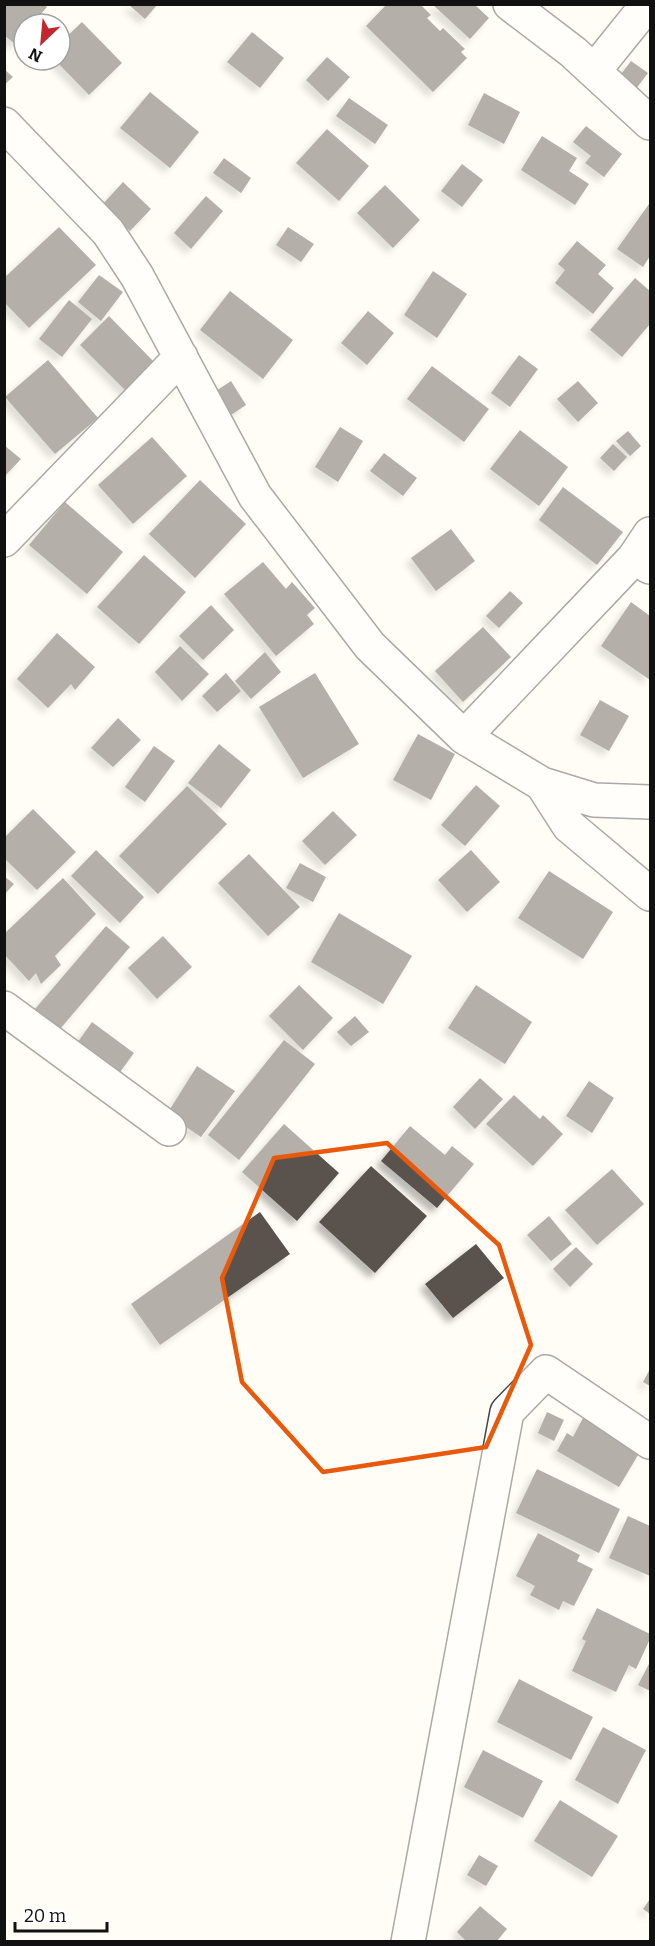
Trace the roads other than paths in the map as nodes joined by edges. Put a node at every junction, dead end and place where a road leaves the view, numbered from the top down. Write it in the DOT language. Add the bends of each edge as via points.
graph roads {
  1 [pos="510,4"];
  2 [pos="648,4"];
  3 [pos="594,71"];
  4 [pos="651,123"];
  5 [pos="4,124"];
  6 [pos="181,357"];
  7 [pos="4,540"];
  8 [pos="645,553"];
  9 [pos="464,737"];
  10 [pos="542,784"];
  11 [pos="651,802"];
  12 [pos="651,894"];
  13 [pos="4,1008"];
  14 [pos="169,1129"];
  15 [pos="651,1442"];
  16 [pos="408,1941"];
  1 -- 3 [label="street"];
  2 -- 3 [label="street"];
  3 -- 4 [label="street"];
  5 -- 6 [label="street" via="108,232"];
  6 -- 7 [label="street"];
  6 -- 9 [label="street" via="255,496 370,646"];
  8 -- 9 [label="street"];
  9 -- 10 [label="street"];
  10 -- 11 [label="street" via="594,800"];
  10 -- 12 [label="street" via="569,826"];
  13 -- 14 [label="street"];
  15 -- 16 [label="street" via="546,1372 507,1412"];
}
